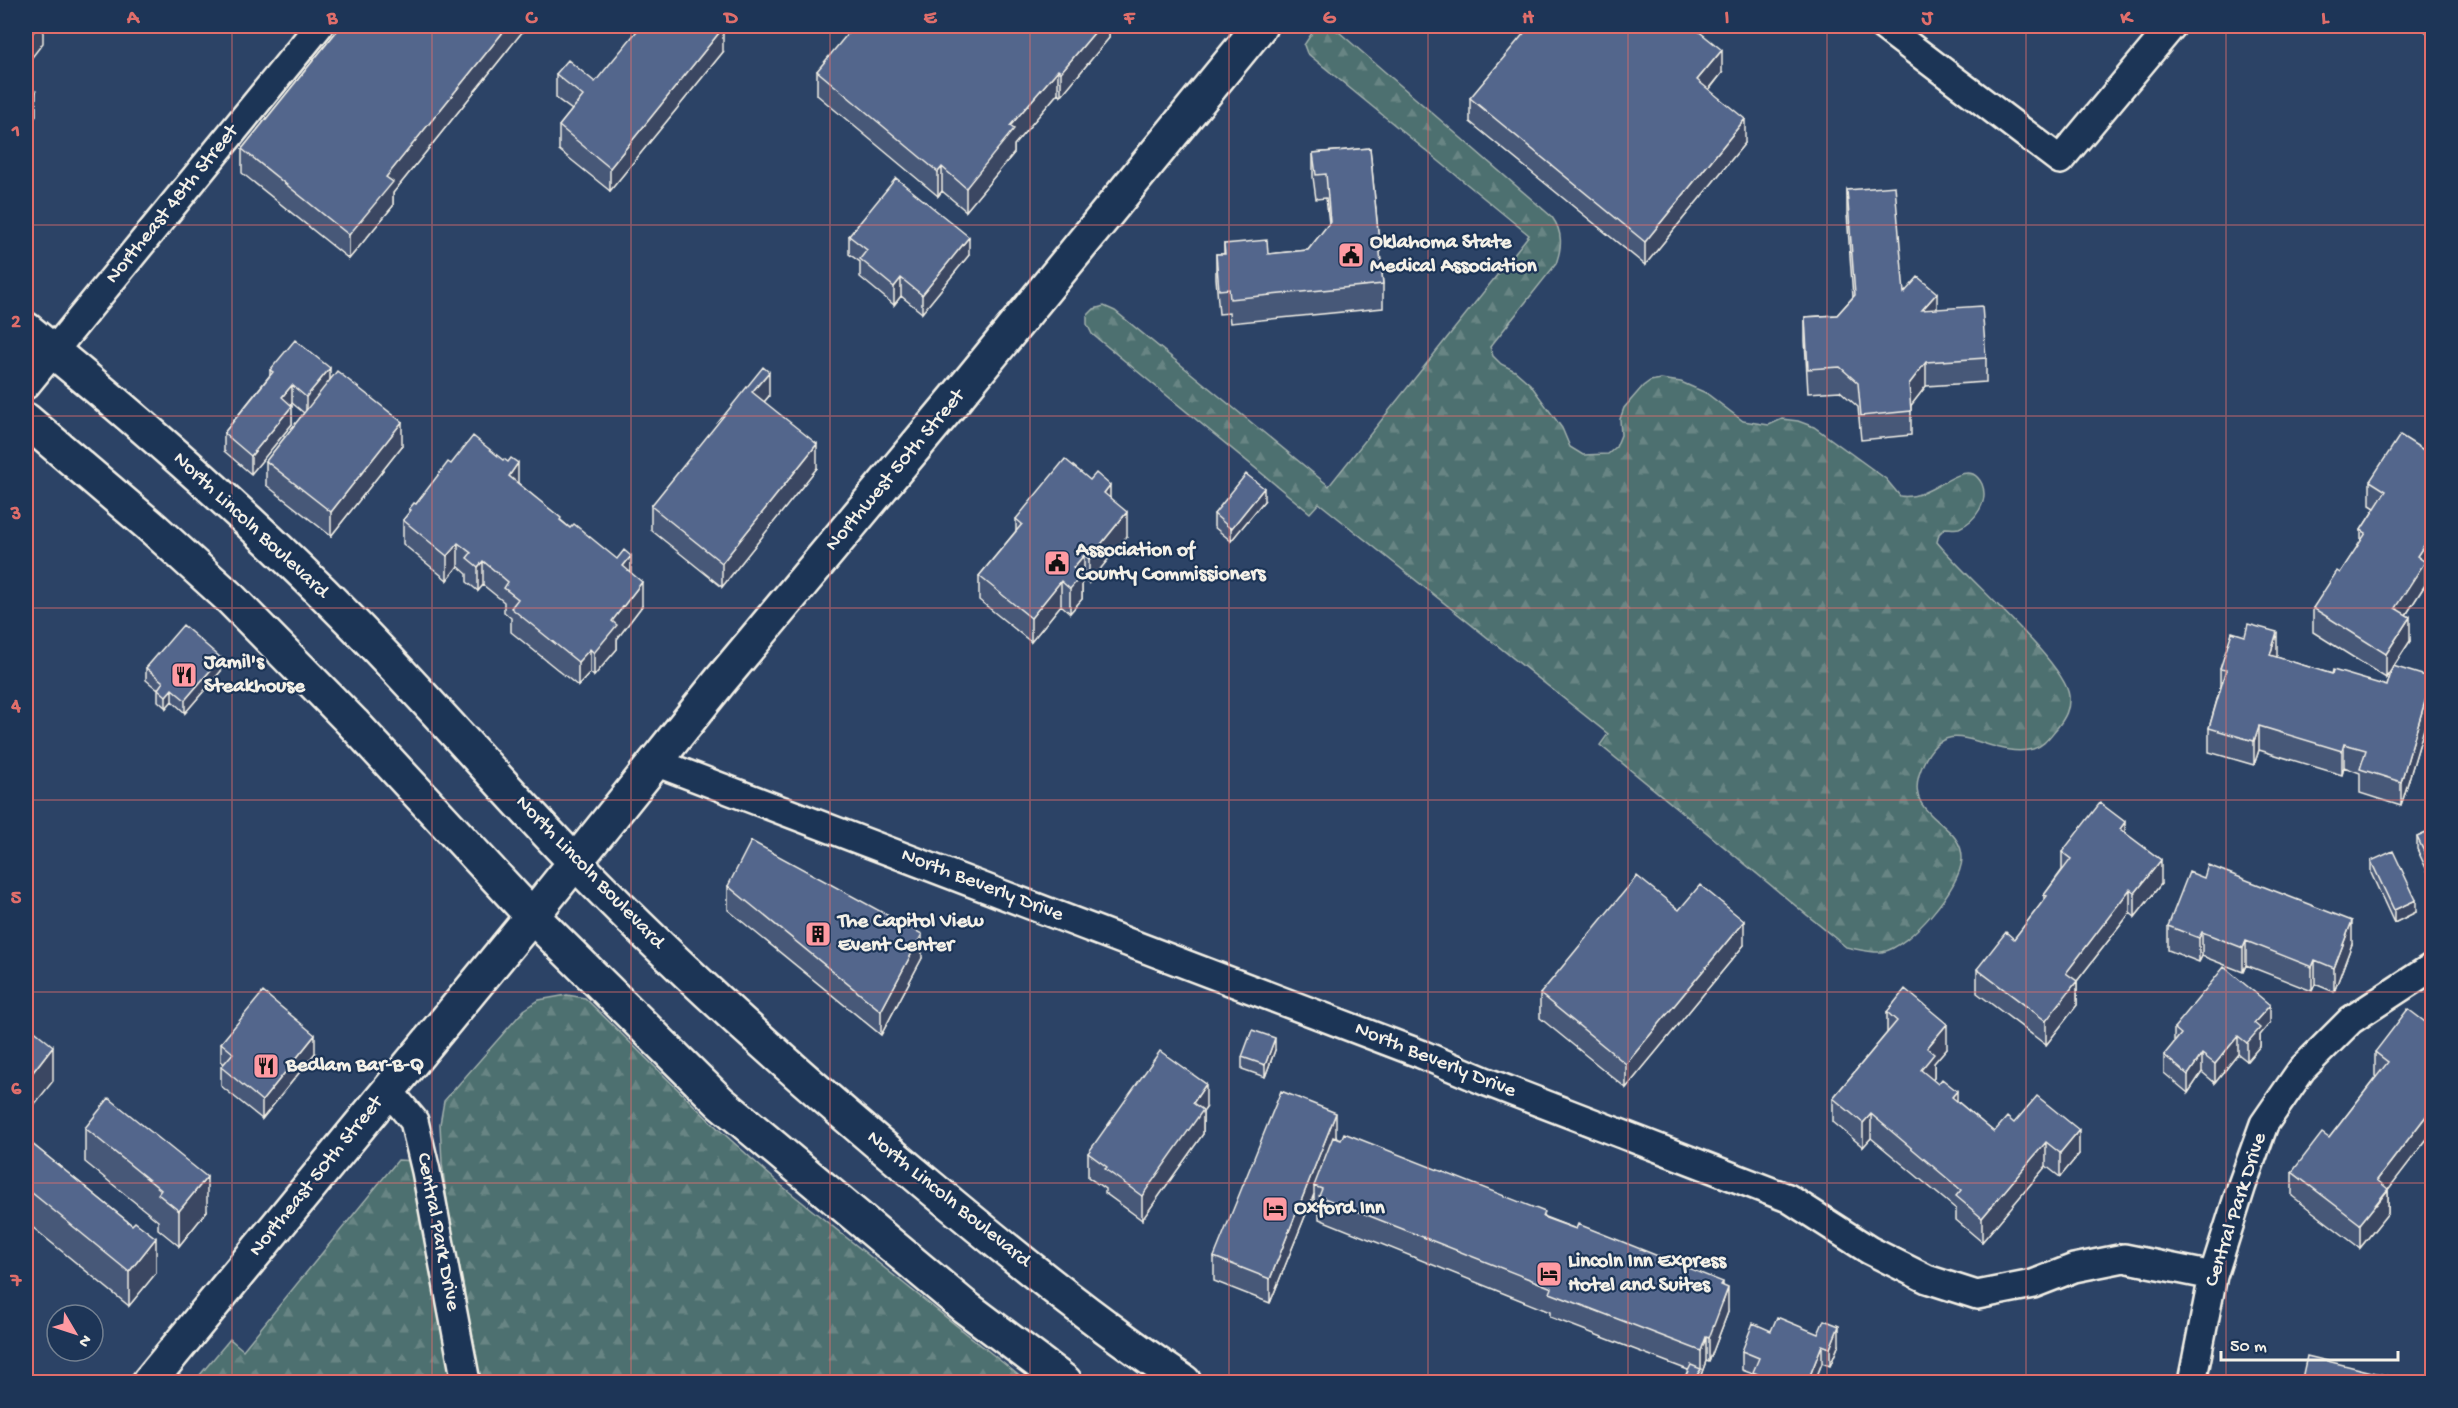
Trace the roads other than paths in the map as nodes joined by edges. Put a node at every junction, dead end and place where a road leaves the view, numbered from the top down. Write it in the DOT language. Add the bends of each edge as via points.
graph roads {
  1 [pos="319,26"];
  2 [pos="1260,26"];
  3 [pos="1882,26"];
  4 [pos="2172,26"];
  5 [pos="26,329"];
  6 [pos="53,351"];
  7 [pos="26,385"];
  8 [pos="26,420"];
  9 [pos="655,762"];
  10 [pos="575,862"];
  11 [pos="532,916"];
  12 [pos="2433,967"];
  13 [pos="388,1090"];
  14 [pos="2213,1276"];
  15 [pos="149,1383"];
  16 [pos="466,1383"];
  17 [pos="1065,1383"];
  18 [pos="1184,1383"];
  19 [pos="2192,1383"];
  1 -- 6 [label="street, Northeast 48th Street"];
  2 -- 9 [label="main road, Northwest 50th Street"];
  3 -- 4 [label="street" via="2060,160"];
  5 -- 6 [label="main road, North Lincoln Boulevard"];
  6 -- 7 [label="street, Northeast 48th Street"];
  6 -- 10 [label="main road, North Lincoln Boulevard" via="291,560"];
  8 -- 11 [label="main road" via="231,599"];
  9 -- 10 [label="main road, Northwest 50th Street"];
  9 -- 14 [label="street, North Beverly Drive" via="1788,1198 1869,1250 1927,1279 1977,1295 2033,1284 2074,1268 2124,1258"];
  10 -- 11 [label="main road, Northwest 50th Street"];
  10 -- 18 [label="main road, North Lincoln Boulevard" via="763,1044 869,1136 1034,1272"];
  11 -- 13 [label="main road, Northeast 50th Street"];
  11 -- 17 [label="main road" via="720,1102 955,1299"];
  12 -- 14 [label="street, Central Park Drive" via="2351,1020 2296,1078 2264,1124"];
  13 -- 15 [label="main road, Northeast 50th Street"];
  13 -- 16 [label="street, Central Park Drive" via="414,1121"];
  14 -- 19 [label="street, Central Park Drive"];
}
